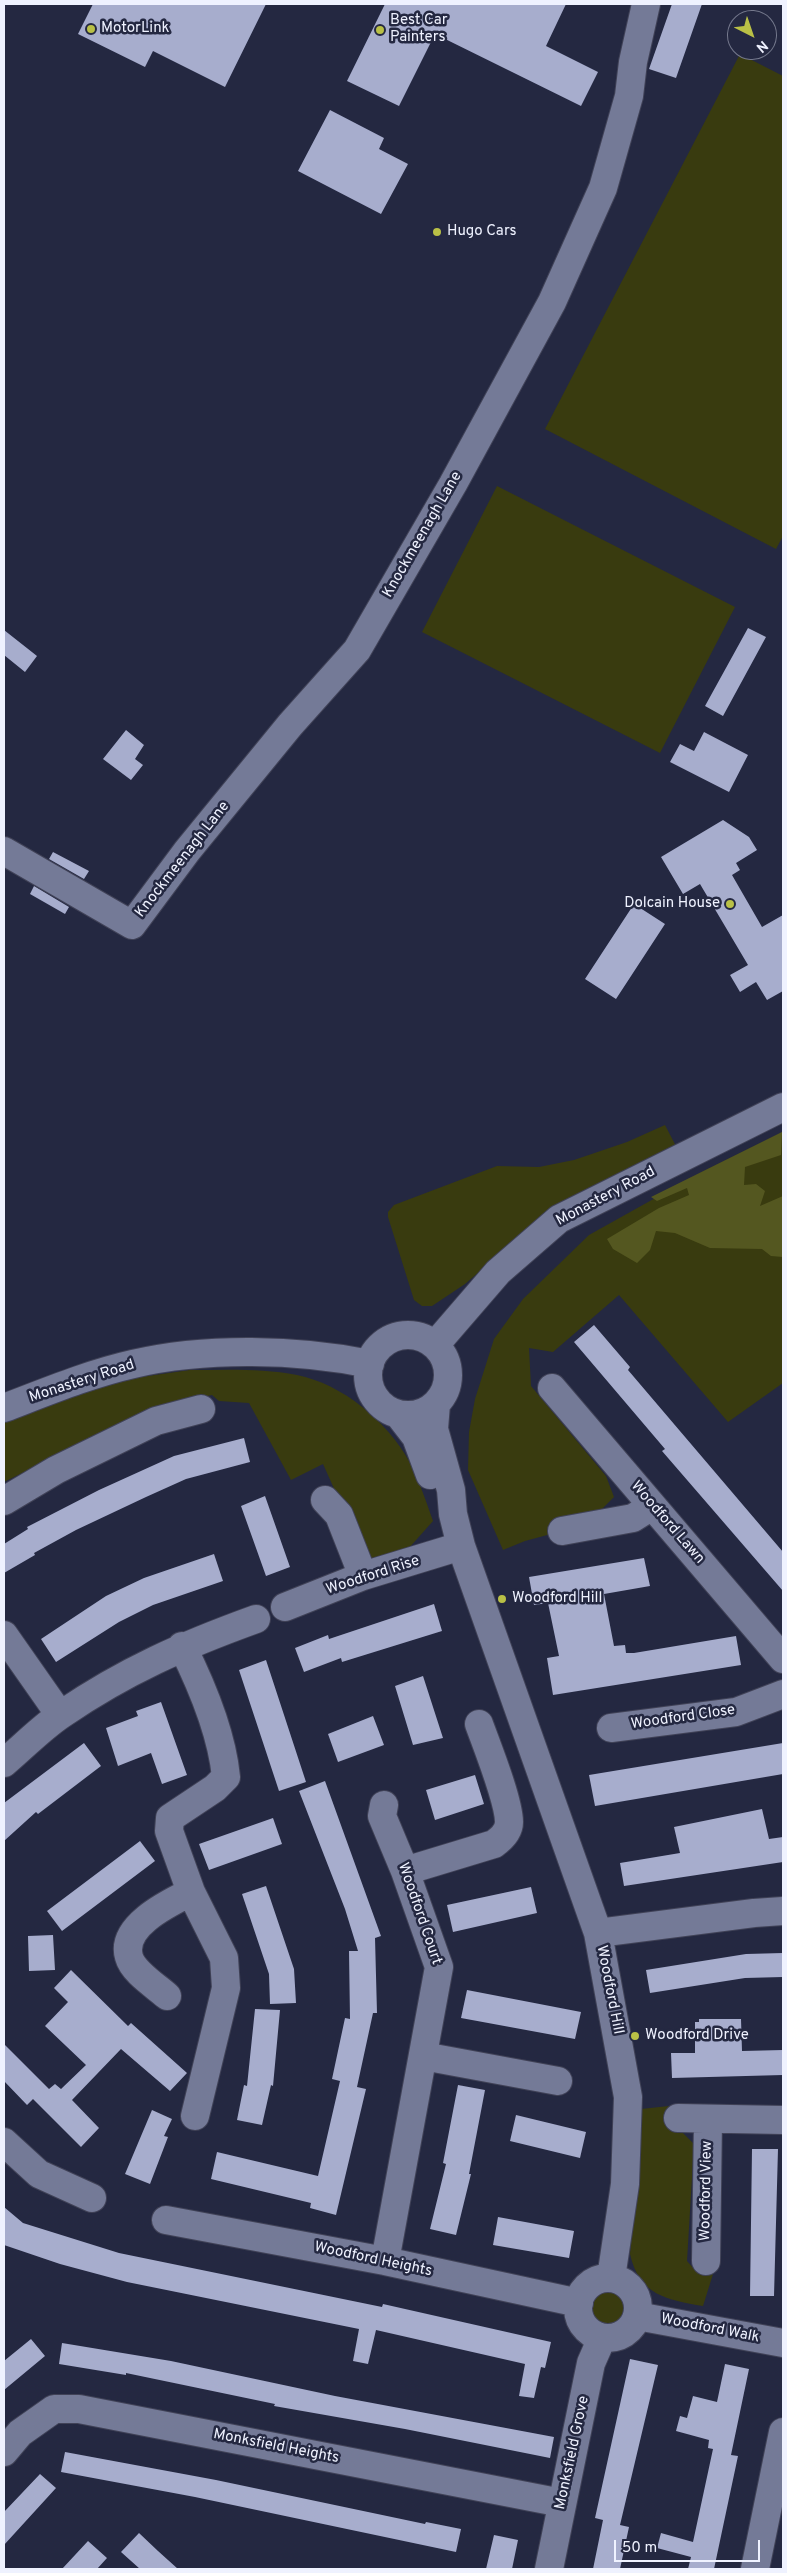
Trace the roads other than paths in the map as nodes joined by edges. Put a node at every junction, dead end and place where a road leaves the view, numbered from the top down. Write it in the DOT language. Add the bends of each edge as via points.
graph roads {
  1 [pos="646,4"];
  2 [pos="4,851"];
  3 [pos="783,1107"];
  4 [pos="434,1345"];
  5 [pos="370,1364"];
  6 [pos="552,1388"];
  7 [pos="436,1404"];
  8 [pos="4,1408"];
  9 [pos="201,1409"];
  10 [pos="399,1415"];
  11 [pos="325,1500"];
  12 [pos="4,1501"];
  13 [pos="652,1506"];
  14 [pos="453,1514"];
  15 [pos="562,1531"];
  16 [pos="461,1546"];
  17 [pos="364,1576"];
  18 [pos="285,1607"];
  19 [pos="256,1619"];
  20 [pos="4,1635"];
  21 [pos="182,1646"];
  22 [pos="783,1659"];
  23 [pos="783,1694"];
  24 [pos="60,1715"];
  25 [pos="479,1724"];
  26 [pos="610,1728"];
  27 [pos="4,1763"];
  28 [pos="384,1805"];
  29 [pos="405,1871"];
  30 [pos="191,1892"];
  31 [pos="783,1912"];
  32 [pos="598,1933"];
  33 [pos="167,1996"];
  34 [pos="423,2056"];
  35 [pos="558,2081"];
  36 [pos="195,2116"];
  37 [pos="678,2118"];
  38 [pos="708,2120"];
  39 [pos="783,2120"];
  40 [pos="4,2142"];
  41 [pos="92,2198"];
  42 [pos="166,2220"];
  43 [pos="385,2262"];
  44 [pos="706,2262"];
  45 [pos="610,2278"];
  46 [pos="579,2303"];
  47 [pos="637,2316"];
  48 [pos="602,2338"];
  49 [pos="783,2343"];
  50 [pos="783,2432"];
  51 [pos="4,2452"];
  52 [pos="562,2503"];
  53 [pos="549,2569"];
  54 [pos="755,2569"];
  1 -- 2 [label="street, Knockmeenagh Lane" via="629,96 603,188 552,302 458,475 357,650 290,725 187,851 132,925"];
  3 -- 4 [label="street, Monastery Road" via="559,1219 498,1272"];
  4 -- 5 [label="street" via="415,1336 393,1339 375,1353"];
  4 -- 7 [label="street" via="448,1368 444,1394"];
  5 -- 8 [label="street, Monastery Road" via="339,1357 206,1353 133,1364"];
  5 -- 10 [label="street" via="368,1377 374,1395 387,1409"];
  6 -- 13 [label="street, Woodford Lawn"];
  7 -- 10 [label="street" via="425,1412"];
  7 -- 14 [label="street, Woodford Hill" via="434,1429 451,1490"];
  9 -- 12 [label="street" via="156,1421 56,1470"];
  10 -- 14 [label="street, Woodford Hill" via="416,1437 436,1497"];
  11 -- 17 [label="street" via="339,1515"];
  13 -- 15 [label="street" via="633,1518"];
  13 -- 22 [label="street, Woodford Lawn"];
  14 -- 16 [label="street, Woodford Hill"];
  16 -- 17 [label="street, Woodford Rise"];
  16 -- 32 [label="street, Woodford Hill"];
  17 -- 18 [label="street, Woodford Rise"];
  19 -- 21 [label="street"];
  20 -- 24 [label="street"];
  21 -- 24 [label="street" via="125,1673"];
  21 -- 30 [label="street" via="195,1672 224,1758 226,1777 170,1818 169,1831"];
  23 -- 26 [label="street, Woodford Close" via="736,1712"];
  24 -- 27 [label="street"];
  25 -- 29 [label="street" via="506,1808 509,1824 504,1837 494,1844"];
  28 -- 29 [label="street, Woodford Court" via="382,1816"];
  29 -- 34 [label="street, Woodford Court" via="439,1966"];
  30 -- 33 [label="street" via="165,1904 147,1918 128,1943 129,1958 139,1972"];
  30 -- 36 [label="street" via="224,1958 226,1988"];
  31 -- 32 [label="street" via="754,1912"];
  32 -- 45 [label="street, Woodford Hill" via="628,2097 625,2184"];
  34 -- 35 [label="street"];
  34 -- 43 [label="street, Woodford Court"];
  37 -- 38 [label="street, Woodford View"];
  38 -- 39 [label="street, Woodford View"];
  38 -- 44 [label="street, Woodford View"];
  40 -- 41 [label="street" via="39,2174"];
  42 -- 43 [label="street, Woodford Heights"];
  43 -- 46 [label="street, Woodford Heights"];
  45 -- 46 [label="street" via="594,2282"];
  45 -- 47 [label="street" via="628,2287 634,2295 638,2305"];
  46 -- 48 [label="street" via="578,2312 586,2329"];
  47 -- 48 [label="street" via="628,2331 620,2336"];
  47 -- 49 [label="street, Woodford Walk"];
  48 -- 52 [label="street, Monksfield Grove" via="591,2363"];
  50 -- 54 [label="street"];
  51 -- 52 [label="street, Monksfield Heights" via="20,2433 54,2409 79,2409"];
  52 -- 53 [label="street, Monksfield Grove"];
}
